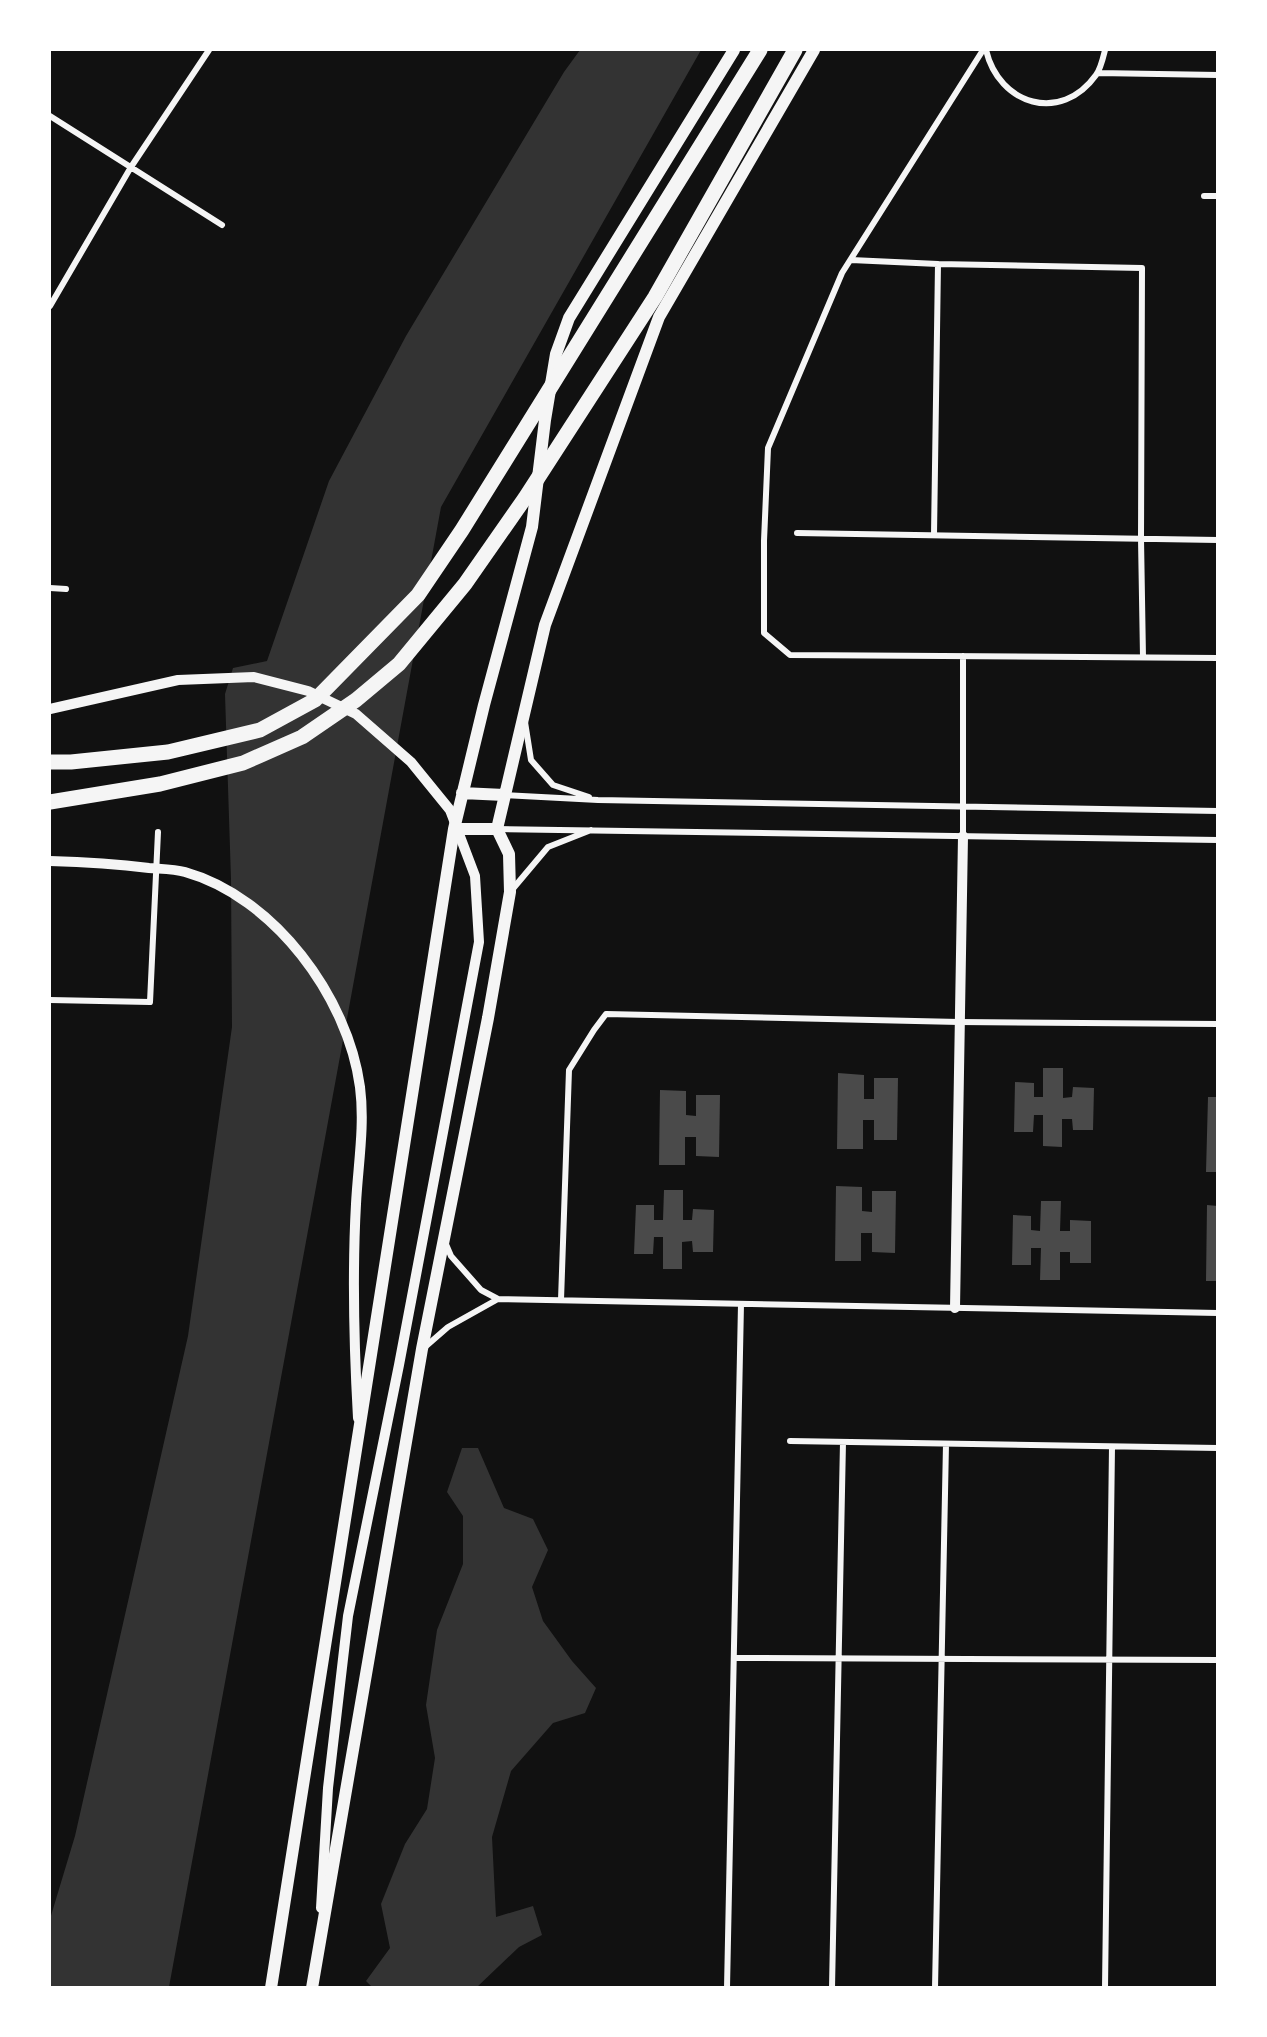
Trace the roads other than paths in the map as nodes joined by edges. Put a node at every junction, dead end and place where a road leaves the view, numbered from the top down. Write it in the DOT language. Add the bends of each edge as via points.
graph roads {
  1 [pos="209,50"];
  2 [pos="734,50"];
  3 [pos="760,50"];
  4 [pos="795,50"];
  5 [pos="814,50"];
  6 [pos="984,50"];
  7 [pos="1105,50"];
  8 [pos="1098,73"];
  9 [pos="1218,75"];
  10 [pos="50,116"];
  11 [pos="131,167"];
  12 [pos="1204,196"];
  13 [pos="1218,196"];
  14 [pos="222,225"];
  15 [pos="850,260"];
  16 [pos="938,264"];
  17 [pos="50,306"];
  18 [pos="798,533"];
  19 [pos="934,535"];
  20 [pos="1141,539"];
  21 [pos="1218,540"];
  22 [pos="50,588"];
  23 [pos="66,589"];
  24 [pos="963,656"];
  25 [pos="1143,657"];
  26 [pos="1218,658"];
  27 [pos="50,709"];
  28 [pos="524,712"];
  29 [pos="50,762"];
  30 [pos="462,794"];
  31 [pos="504,795"];
  32 [pos="598,800"];
  33 [pos="50,802"];
  34 [pos="962,807"];
  35 [pos="1218,811"];
  36 [pos="454,828"];
  37 [pos="497,829"];
  38 [pos="595,829"];
  39 [pos="158,832"];
  40 [pos="963,836"];
  41 [pos="1218,840"];
  42 [pos="50,861"];
  43 [pos="510,892"];
  44 [pos="50,1000"];
  45 [pos="959,1022"];
  46 [pos="1218,1024"];
  47 [pos="444,1240"];
  48 [pos="498,1299"];
  49 [pos="561,1300"];
  50 [pos="741,1304"];
  51 [pos="955,1308"];
  52 [pos="1218,1312"];
  53 [pos="422,1349"];
  54 [pos="358,1432"];
  55 [pos="790,1441"];
  56 [pos="843,1442"];
  57 [pos="946,1444"];
  58 [pos="1112,1447"];
  59 [pos="1218,1448"];
  60 [pos="734,1658"];
  61 [pos="839,1658"];
  62 [pos="942,1659"];
  63 [pos="1109,1660"];
  64 [pos="1218,1660"];
  65 [pos="319,1948"];
  66 [pos="271,1988"];
  67 [pos="312,1988"];
  68 [pos="727,1988"];
  69 [pos="832,1988"];
  70 [pos="935,1988"];
  71 [pos="1105,1988"];
  1 -- 11 [label="street"];
  2 -- 30 [label="main road" via="569,318 556,354 532,527"];
  3 -- 29 [label="main road" via="462,530 418,595 367,647 315,699 260,730 168,752"];
  4 -- 33 [label="main road" via="642,317 479,565 399,664 356,700 302,736 243,764"];
  5 -- 28 [label="main road" via="659,317 545,625"];
  6 -- 8 [label="street" via="1000,82 1032,102 1070,98 1086,88"];
  6 -- 15 [label="street"];
  7 -- 8 [label="street"];
  8 -- 9 [label="street"];
  10 -- 11 [label="street"];
  11 -- 14 [label="street"];
  11 -- 17 [label="street"];
  12 -- 13 [label="street"];
  15 -- 16 [label="street"];
  15 -- 24 [label="street" via="768,448 765,633 790,655"];
  16 -- 19 [label="street"];
  16 -- 20 [label="street" via="1142,268"];
  18 -- 19 [label="street"];
  19 -- 20 [label="street"];
  20 -- 21 [label="street"];
  20 -- 25 [label="street"];
  22 -- 23 [label="street"];
  24 -- 25 [label="street"];
  24 -- 34 [label="street"];
  25 -- 26 [label="street"];
  27 -- 65 [label="street" via="178,680 254,677 308,691 356,714 411,762 450,810 475,876 479,942 348,1616 328,1788"];
  28 -- 31 [label="main road"];
  28 -- 32 [label="street" via="531,760 553,785"];
  30 -- 31 [label="main road"];
  30 -- 36 [label="main road"];
  31 -- 32 [label="street"];
  31 -- 37 [label="main road"];
  32 -- 34 [label="street"];
  34 -- 35 [label="street"];
  34 -- 40 [label="street"];
  36 -- 37 [label="main road"];
  36 -- 54 [label="main road"];
  37 -- 38 [label="street"];
  37 -- 43 [label="main road" via="509,854"];
  38 -- 40 [label="street"];
  38 -- 43 [label="street" via="548,847"];
  39 -- 44 [label="street" via="150,1002"];
  40 -- 41 [label="street"];
  40 -- 45 [label="street"];
  42 -- 54 [label="street" via="184,872 220,886 291,941 325,988 352,1046 360,1087 362,1138 353,1325"];
  43 -- 47 [label="main road"];
  45 -- 46 [label="street"];
  45 -- 49 [label="street" via="606,1014 569,1070"];
  45 -- 51 [label="street"];
  47 -- 48 [label="street" via="451,1256 481,1290"];
  47 -- 53 [label="main road"];
  48 -- 49 [label="street"];
  48 -- 53 [label="street" via="448,1327"];
  49 -- 50 [label="street"];
  50 -- 51 [label="street"];
  50 -- 60 [label="street"];
  51 -- 52 [label="street"];
  53 -- 65 [label="main road"];
  54 -- 66 [label="main road"];
  55 -- 56 [label="street"];
  56 -- 57 [label="street"];
  56 -- 61 [label="street"];
  57 -- 58 [label="street"];
  57 -- 62 [label="street"];
  58 -- 59 [label="street"];
  58 -- 63 [label="street"];
  60 -- 61 [label="street"];
  60 -- 68 [label="street"];
  61 -- 62 [label="street"];
  61 -- 69 [label="street"];
  62 -- 63 [label="street"];
  62 -- 70 [label="street"];
  63 -- 64 [label="street"];
  63 -- 71 [label="street"];
  65 -- 67 [label="main road"];
}
